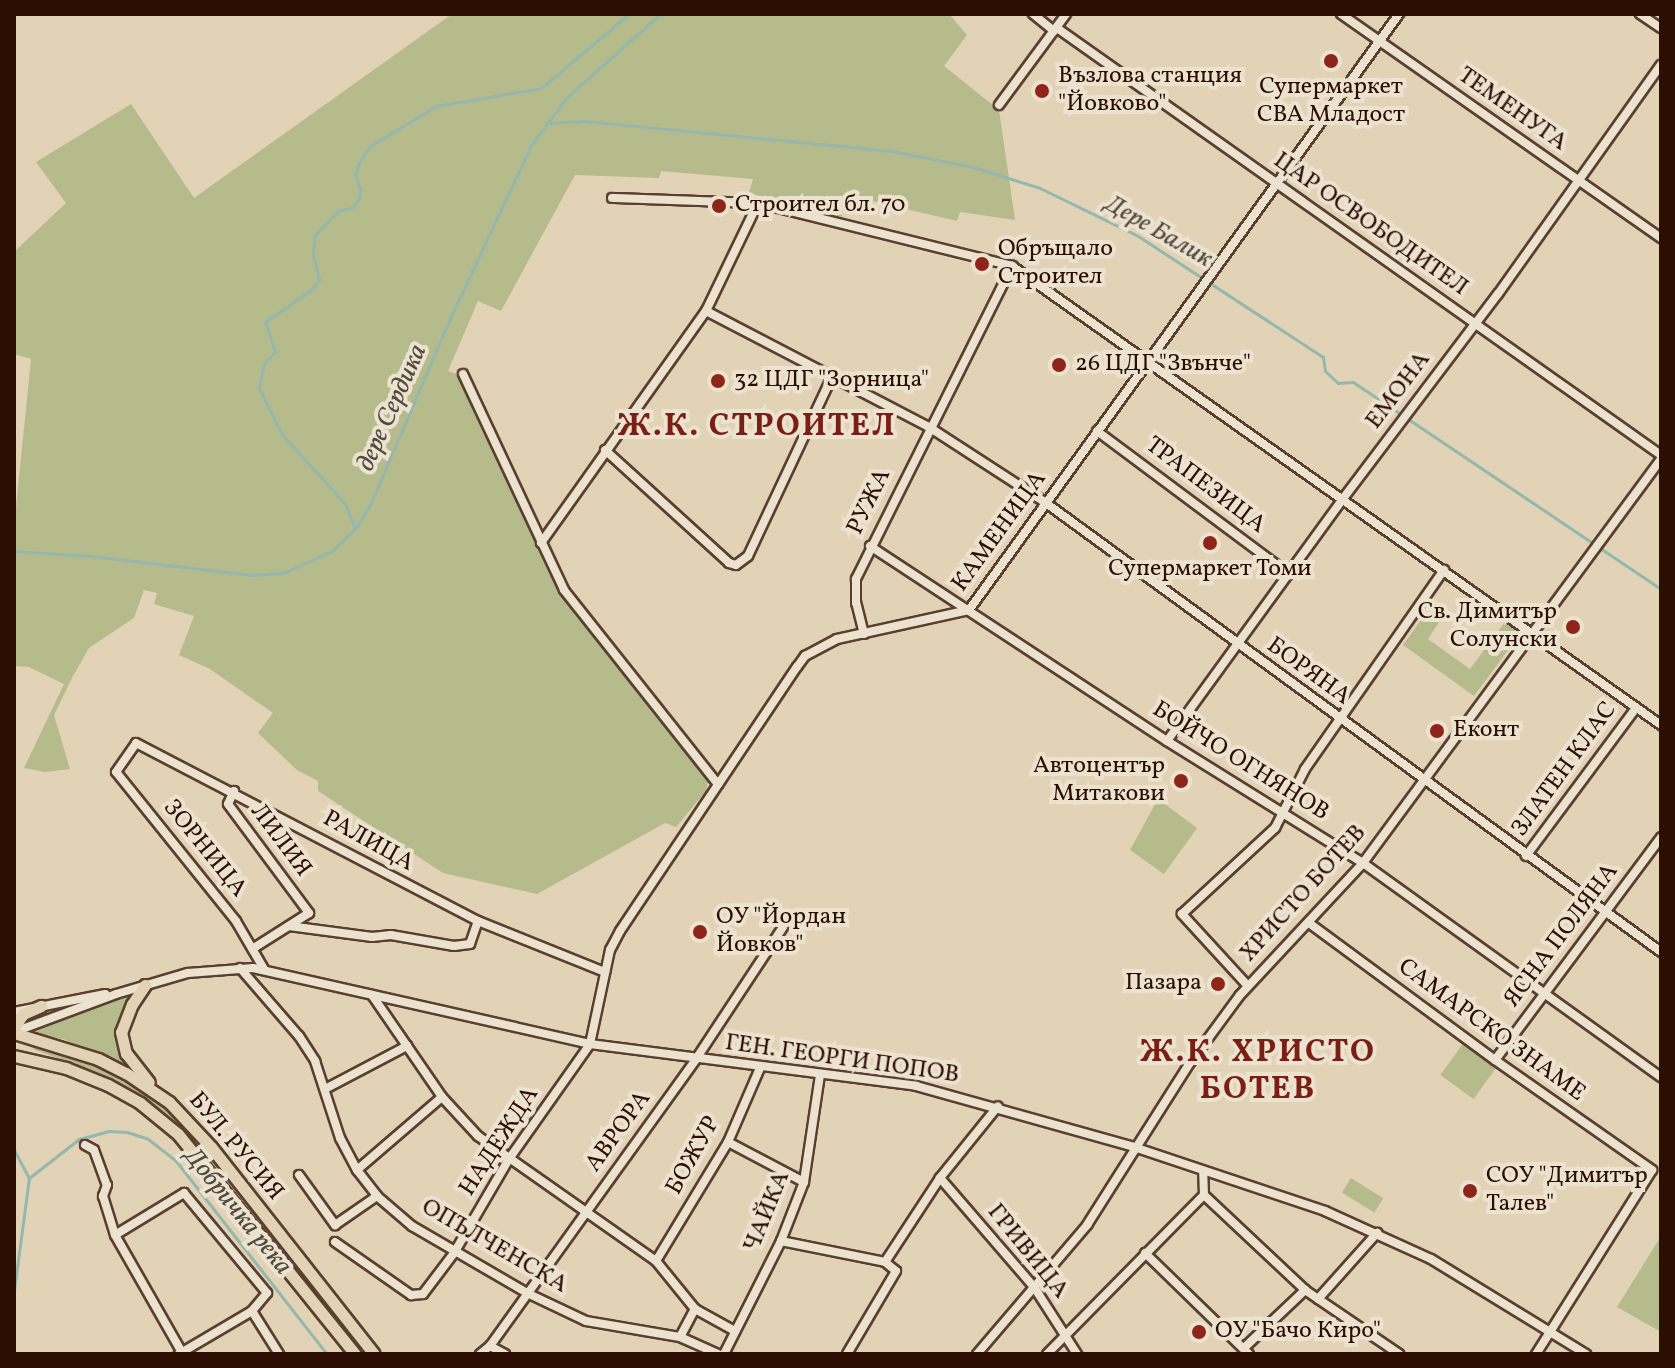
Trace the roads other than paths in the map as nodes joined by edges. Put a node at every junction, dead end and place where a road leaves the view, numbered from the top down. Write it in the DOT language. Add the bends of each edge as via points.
graph roads {
  1 [pos="1033,14"];
  2 [pos="1066,14"];
  3 [pos="1341,14"];
  4 [pos="1399,14"];
  5 [pos="1640,14"];
  6 [pos="1661,28"];
  7 [pos="1055,29"];
  8 [pos="1379,41"];
  9 [pos="1661,65"];
  10 [pos="999,105"];
  11 [pos="1579,181"];
  12 [pos="1277,184"];
  13 [pos="612,198"];
  14 [pos="758,203"];
  15 [pos="1661,238"];
  16 [pos="1012,266"];
  17 [pos="706,311"];
  18 [pos="1476,324"];
  19 [pos="1145,362"];
  20 [pos="463,374"];
  21 [pos="832,377"];
  22 [pos="929,427"];
  23 [pos="1097,431"];
  24 [pos="605,450"];
  25 [pos="1661,457"];
  26 [pos="1342,500"];
  27 [pos="1046,503"];
  28 [pos="541,543"];
  29 [pos="870,546"];
  30 [pos="1444,570"];
  31 [pos="1289,574"];
  32 [pos="969,610"];
  33 [pos="864,634"];
  34 [pos="1533,634"];
  35 [pos="1237,644"];
  36 [pos="1636,708"];
  37 [pos="1340,720"];
  38 [pos="1661,725"];
  39 [pos="1167,741"];
  40 [pos="125,758"];
  41 [pos="1423,781"];
  42 [pos="718,784"];
  43 [pos="234,791"];
  44 [pos="1283,813"];
  45 [pos="1661,837"];
  46 [pos="1526,856"];
  47 [pos="1363,863"];
  48 [pos="1605,912"];
  49 [pos="478,921"];
  50 [pos="1309,923"];
  51 [pos="289,926"];
  52 [pos="783,927"];
  53 [pos="252,949"];
  54 [pos="1661,952"];
  55 [pos="240,968"];
  56 [pos="264,969"];
  57 [pos="605,972"];
  58 [pos="145,985"];
  59 [pos="1248,986"];
  60 [pos="1544,993"];
  61 [pos="372,995"];
  62 [pos="41,1006"];
  63 [pos="14,1012"];
  64 [pos="14,1032"];
  65 [pos="590,1044"];
  66 [pos="407,1046"];
  67 [pos="14,1056"];
  68 [pos="30,1058"];
  69 [pos="696,1059"];
  70 [pos="1495,1060"];
  71 [pos="760,1068"];
  72 [pos="820,1075"];
  73 [pos="1661,1077"];
  74 [pos="325,1089"];
  75 [pos="442,1097"];
  76 [pos="169,1102"];
  77 [pos="998,1106"];
  78 [pos="728,1142"];
  79 [pos="85,1145"];
  80 [pos="1134,1147"];
  81 [pos="509,1159"];
  82 [pos="357,1170"];
  83 [pos="1203,1171"];
  84 [pos="299,1175"];
  85 [pos="940,1178"];
  86 [pos="804,1182"];
  87 [pos="1204,1195"];
  88 [pos="377,1196"];
  89 [pos="586,1211"];
  90 [pos="1377,1233"];
  91 [pos="115,1235"];
  92 [pos="781,1241"];
  93 [pos="335,1242"];
  94 [pos="454,1253"];
  95 [pos="1145,1253"];
  96 [pos="656,1261"];
  97 [pos="885,1262"];
  98 [pos="1034,1287"];
  99 [pos="1305,1290"];
  100 [pos="527,1293"];
  101 [pos="1318,1299"];
  102 [pos="695,1309"];
  103 [pos="252,1311"];
  104 [pos="735,1331"];
  105 [pos="1550,1331"];
  106 [pos="1064,1332"];
  107 [pos="680,1337"];
  108 [pos="490,1346"];
  109 [pos="1247,1350"];
  110 [pos="181,1354"];
  111 [pos="279,1354"];
  112 [pos="355,1354"];
  113 [pos="374,1354"];
  114 [pos="480,1354"];
  115 [pos="505,1354"];
  116 [pos="721,1354"];
  117 [pos="847,1354"];
  118 [pos="977,1354"];
  119 [pos="1047,1354"];
  120 [pos="1077,1354"];
  121 [pos="1399,1354"];
  122 [pos="1536,1354"];
  123 [pos="1586,1354"];
  1 -- 7 [label="street, ЦАР ОСВОБОДИТЕЛ"];
  2 -- 7 [label="street"];
  3 -- 8 [label="street, ТЕМЕНУГА"];
  4 -- 8 [label="street, КАМЕНИЦА"];
  5 -- 6 [label="street"];
  7 -- 10 [label="street"];
  7 -- 12 [label="street, ЦАР ОСВОБОДИТЕЛ"];
  8 -- 11 [label="street, ТЕМЕНУГА"];
  8 -- 12 [label="street, КАМЕНИЦА"];
  9 -- 11 [label="street, ЕМОНА"];
  11 -- 15 [label="street, ТЕМЕНУГА"];
  11 -- 18 [label="street, ЕМОНА"];
  12 -- 18 [label="street, ЦАР ОСВОБОДИТЕЛ"];
  12 -- 19 [label="street, КАМЕНИЦА"];
  13 -- 14 [label="street"];
  14 -- 16 [label="street"];
  14 -- 17 [label="street"];
  16 -- 19 [label="street"];
  16 -- 22 [label="street, РУЖА"];
  17 -- 21 [label="street, БОРЯНА"];
  17 -- 24 [label="street"];
  18 -- 25 [label="street, ЦАР ОСВОБОДИТЕЛ"];
  18 -- 26 [label="street, ЕМОНА"];
  19 -- 23 [label="street, КАМЕНИЦА"];
  19 -- 26 [label="street"];
  20 -- 28 [label="street"];
  21 -- 22 [label="street, БОРЯНА"];
  21 -- 24 [label="street" via="748,556 736,565"];
  22 -- 27 [label="street, БОРЯНА"];
  22 -- 29 [label="street, РУЖА"];
  23 -- 27 [label="street, КАМЕНИЦА"];
  23 -- 31 [label="street, ТРАПЕЗИЦА"];
  24 -- 28 [label="street"];
  25 -- 34 [label="street, ХРИСТО БОТЕВ"];
  26 -- 30 [label="street"];
  26 -- 31 [label="street, ЕМОНА"];
  27 -- 32 [label="street, КАМЕНИЦА"];
  27 -- 35 [label="street, БОРЯНА"];
  28 -- 42 [label="street" via="564,590"];
  29 -- 32 [label="street, БОЙЧО ОГНЯНОВ"];
  29 -- 33 [label="street, РУЖА" via="855,591"];
  30 -- 34 [label="street"];
  30 -- 37 [label="street"];
  31 -- 35 [label="street, ЕМОНА"];
  32 -- 33 [label="street, КАМЕНИЦА"];
  32 -- 39 [label="street, БОЙЧО ОГНЯНОВ"];
  33 -- 42 [label="street, КАМЕНИЦА" via="837,639 805,656"];
  34 -- 36 [label="street"];
  34 -- 41 [label="street, ХРИСТО БОТЕВ"];
  35 -- 37 [label="street, БОРЯНА"];
  35 -- 39 [label="street, ЕМОНА"];
  36 -- 38 [label="street"];
  36 -- 46 [label="street, ЗЛАТЕН КЛАС"];
  37 -- 41 [label="street, БОРЯНА"];
  37 -- 44 [label="street" via="1296,783"];
  39 -- 44 [label="street, БОЙЧО ОГНЯНОВ"];
  40 -- 43 [label="street, РАЛИЦА" via="136,743"];
  40 -- 53 [label="street, ЗОРНИЦА" via="116,772 236,921"];
  41 -- 46 [label="street, БОРЯНА"];
  41 -- 47 [label="street, ХРИСТО БОТЕВ"];
  42 -- 57 [label="street, КАМЕНИЦА" via="620,931"];
  43 -- 49 [label="street, РАЛИЦА"];
  43 -- 51 [label="street, ЛИЛИЯ" via="228,804 309,913"];
  44 -- 47 [label="street, БОЙЧО ОГНЯНОВ"];
  44 -- 59 [label="street" via="1275,828 1182,914"];
  45 -- 48 [label="street, ЯСНА ПОЛЯНА"];
  46 -- 48 [label="street, БОРЯНА"];
  47 -- 50 [label="street, ХРИСТО БОТЕВ"];
  47 -- 60 [label="street, БОЙЧО ОГНЯНОВ"];
  48 -- 54 [label="street, БОРЯНА"];
  48 -- 60 [label="street, ЯСНА ПОЛЯНА"];
  49 -- 51 [label="street" via="470,944 454,946"];
  49 -- 57 [label="street, РАЛИЦА"];
  50 -- 59 [label="street, ХРИСТО БОТЕВ"];
  50 -- 70 [label="street, САМАРСКО ЗНАМЕ"];
  51 -- 53 [label="street"];
  52 -- 69 [label="street, АВРОРА"];
  53 -- 56 [label="street, ЗОРНИЦА"];
  55 -- 56 [label="street, ГЕН. ГЕОРГИ ПОПОВ"];
  55 -- 58 [label="street, ГЕН. ГЕОРГИ ПОПОВ" via="199,970"];
  55 -- 74 [label="street, ОПЪЛЧЕНСКА" via="299,1036"];
  56 -- 61 [label="street, ГЕН. ГЕОРГИ ПОПОВ"];
  57 -- 65 [label="street, КАМЕНИЦА"];
  58 -- 62 [label="street"];
  58 -- 64 [label="street"];
  58 -- 76 [label="main road" via="123,1022 122,1042 138,1070"];
  59 -- 80 [label="street, ХРИСТО БОТЕВ"];
  60 -- 70 [label="street, ЯСНА ПОЛЯНА"];
  60 -- 73 [label="street, БОЙЧО ОГНЯНОВ"];
  61 -- 65 [label="street, ГЕН. ГЕОРГИ ПОПОВ"];
  61 -- 66 [label="street"];
  62 -- 63 [label="street"];
  62 -- 64 [label="main road" via="23,1014"];
  64 -- 68 [label="main road"];
  64 -- 76 [label="main road, БУЛ. РУСИЯ" via="98,1059"];
  65 -- 69 [label="street, ГЕН. ГЕОРГИ ПОПОВ"];
  65 -- 81 [label="street, НАДЕЖДА"];
  66 -- 74 [label="street"];
  66 -- 75 [label="street"];
  67 -- 68 [label="main road, БУЛ. РУСИЯ"];
  68 -- 112 [label="main road, БУЛ. РУСИЯ" via="120,1091 178,1134"];
  69 -- 71 [label="street, ГЕН. ГЕОРГИ ПОПОВ"];
  69 -- 89 [label="street, АВРОРА"];
  70 -- 105 [label="street, САМАРСКО ЗНАМЕ" via="1652,1170"];
  71 -- 72 [label="street, ГЕН. ГЕОРГИ ПОПОВ"];
  71 -- 78 [label="street, БОЖУР"];
  72 -- 77 [label="street, ГЕН. ГЕОРГИ ПОПОВ" via="916,1086"];
  72 -- 86 [label="street, ЧАЙКА"];
  74 -- 82 [label="street, ОПЪЛЧЕНСКА" via="340,1138"];
  75 -- 81 [label="street" via="478,1136"];
  75 -- 82 [label="street"];
  76 -- 113 [label="main road, БУЛ. РУСИЯ" via="211,1147"];
  77 -- 80 [label="street, ГЕН. ГЕОРГИ ПОПОВ"];
  77 -- 85 [label="street"];
  78 -- 86 [label="street"];
  78 -- 96 [label="street, БОЖУР"];
  79 -- 91 [label="street" via="94,1150 107,1185 103,1196"];
  80 -- 83 [label="street, ГЕН. ГЕОРГИ ПОПОВ"];
  80 -- 98 [label="street, ХРИСТО БОТЕВ" via="1087,1225"];
  81 -- 89 [label="street"];
  81 -- 94 [label="street, НАДЕЖДА"];
  82 -- 88 [label="street, ОПЪЛЧЕНСКА"];
  83 -- 87 [label="street"];
  83 -- 90 [label="street, ГЕН. ГЕОРГИ ПОПОВ"];
  84 -- 88 [label="street" via="335,1225"];
  85 -- 97 [label="street"];
  85 -- 98 [label="street, ГРИВИЦА"];
  86 -- 92 [label="street, ЧАЙКА"];
  87 -- 95 [label="street"];
  87 -- 99 [label="street"];
  88 -- 94 [label="street, ОПЪЛЧЕНСКА"];
  89 -- 96 [label="street"];
  89 -- 100 [label="street, АВРОРА"];
  90 -- 101 [label="street"];
  90 -- 105 [label="street, ГЕН. ГЕОРГИ ПОПОВ"];
  91 -- 103 [label="street" via="184,1193 267,1293"];
  91 -- 110 [label="street"];
  92 -- 97 [label="street"];
  92 -- 104 [label="street, ЧАЙКА"];
  93 -- 94 [label="street, НАДЕЖДА" via="417,1296"];
  94 -- 100 [label="street, ОПЪЛЧЕНСКА"];
  95 -- 106 [label="street"];
  95 -- 109 [label="street"];
  96 -- 102 [label="street"];
  97 -- 117 [label="street" via="896,1271"];
  98 -- 106 [label="street, ГРИВИЦА"];
  98 -- 118 [label="street, ХРИСТО БОТЕВ"];
  99 -- 101 [label="street"];
  99 -- 109 [label="street"];
  100 -- 107 [label="street, ОПЪЛЧЕНСКА" via="586,1321"];
  100 -- 108 [label="street, АВРОРА"];
  101 -- 121 [label="street"];
  102 -- 104 [label="street"];
  102 -- 107 [label="street"];
  103 -- 110 [label="street"];
  103 -- 111 [label="street"];
  104 -- 116 [label="street, ЧАЙКА"];
  105 -- 122 [label="street"];
  105 -- 123 [label="street, ГЕН. ГЕОРГИ ПОПОВ"];
  106 -- 119 [label="street"];
  106 -- 120 [label="street, ГРИВИЦА"];
  107 -- 116 [label="street, ОПЪЛЧЕНСКА"];
  108 -- 114 [label="street, АВРОРА"];
  108 -- 115 [label="street"];
}
